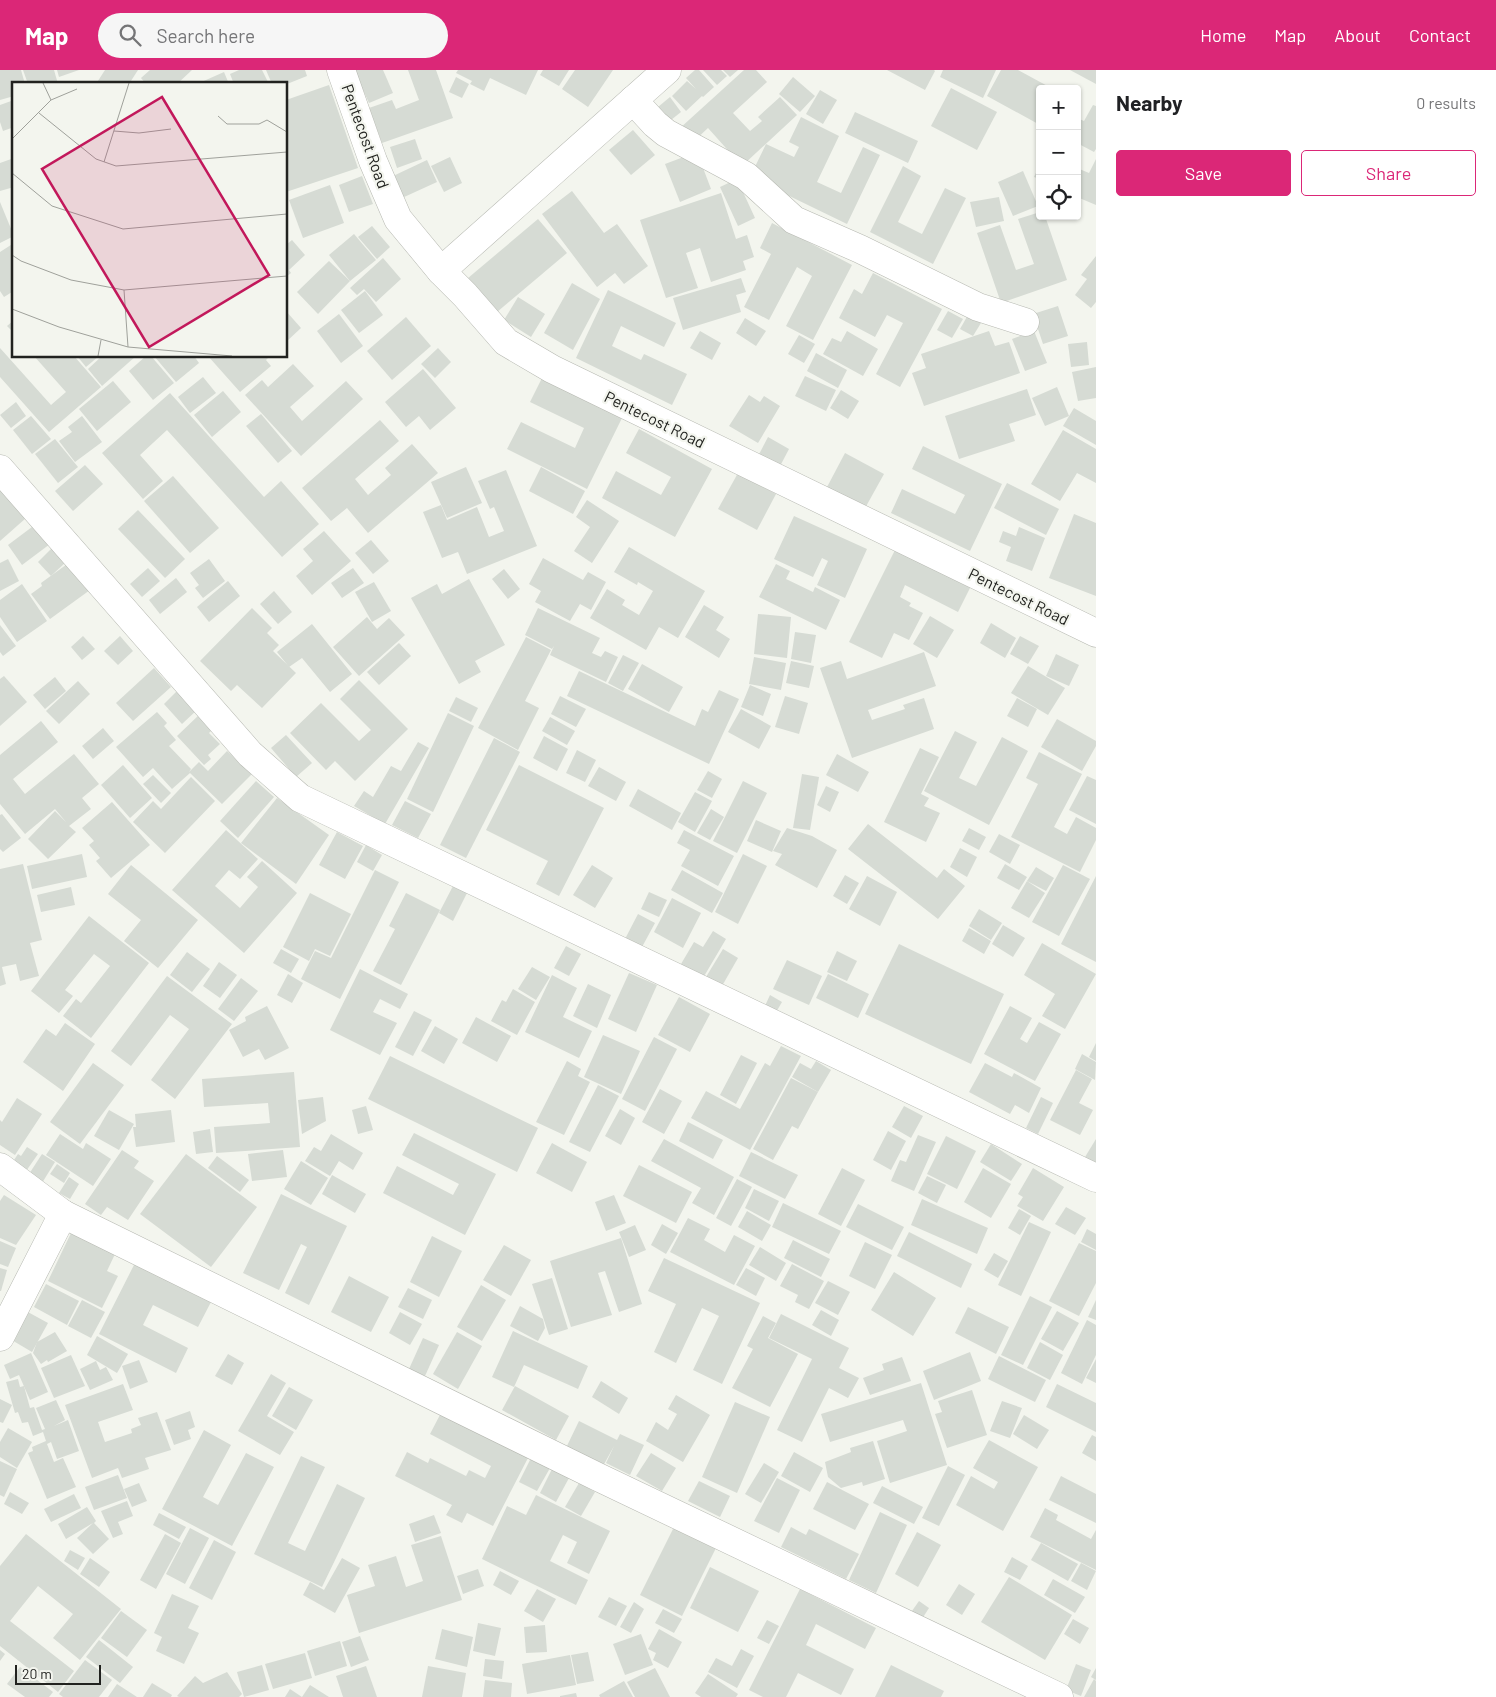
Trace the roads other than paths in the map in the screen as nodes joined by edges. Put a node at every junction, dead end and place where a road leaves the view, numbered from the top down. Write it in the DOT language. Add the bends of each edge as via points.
graph roads {
  1 [pos="341,70"];
  2 [pos="667,70"];
  3 [pos="633,100"];
  4 [pos="441,271"];
  5 [pos="1025,322"];
  6 [pos="0,469"];
  7 [pos="1096,633"];
  8 [pos="0,1167"];
  9 [pos="1096,1178"];
  10 [pos="63,1214"];
  11 [pos="0,1337"];
  12 [pos="1059,1697"];
  1 -- 4 [label="street, Pentecost Road" via="373,161 398,219"];
  2 -- 3 [label="street"];
  3 -- 4 [label="street"];
  3 -- 5 [label="street" via="666,133 746,176 794,220 860,248 978,307"];
  4 -- 7 [label="street, Pentecost Road" via="506,342 552,369"];
  6 -- 9 [label="street" via="250,754 300,798"];
  8 -- 10 [label="street"];
  10 -- 11 [label="street"];
  10 -- 12 [label="street" via="598,1477"];
}
